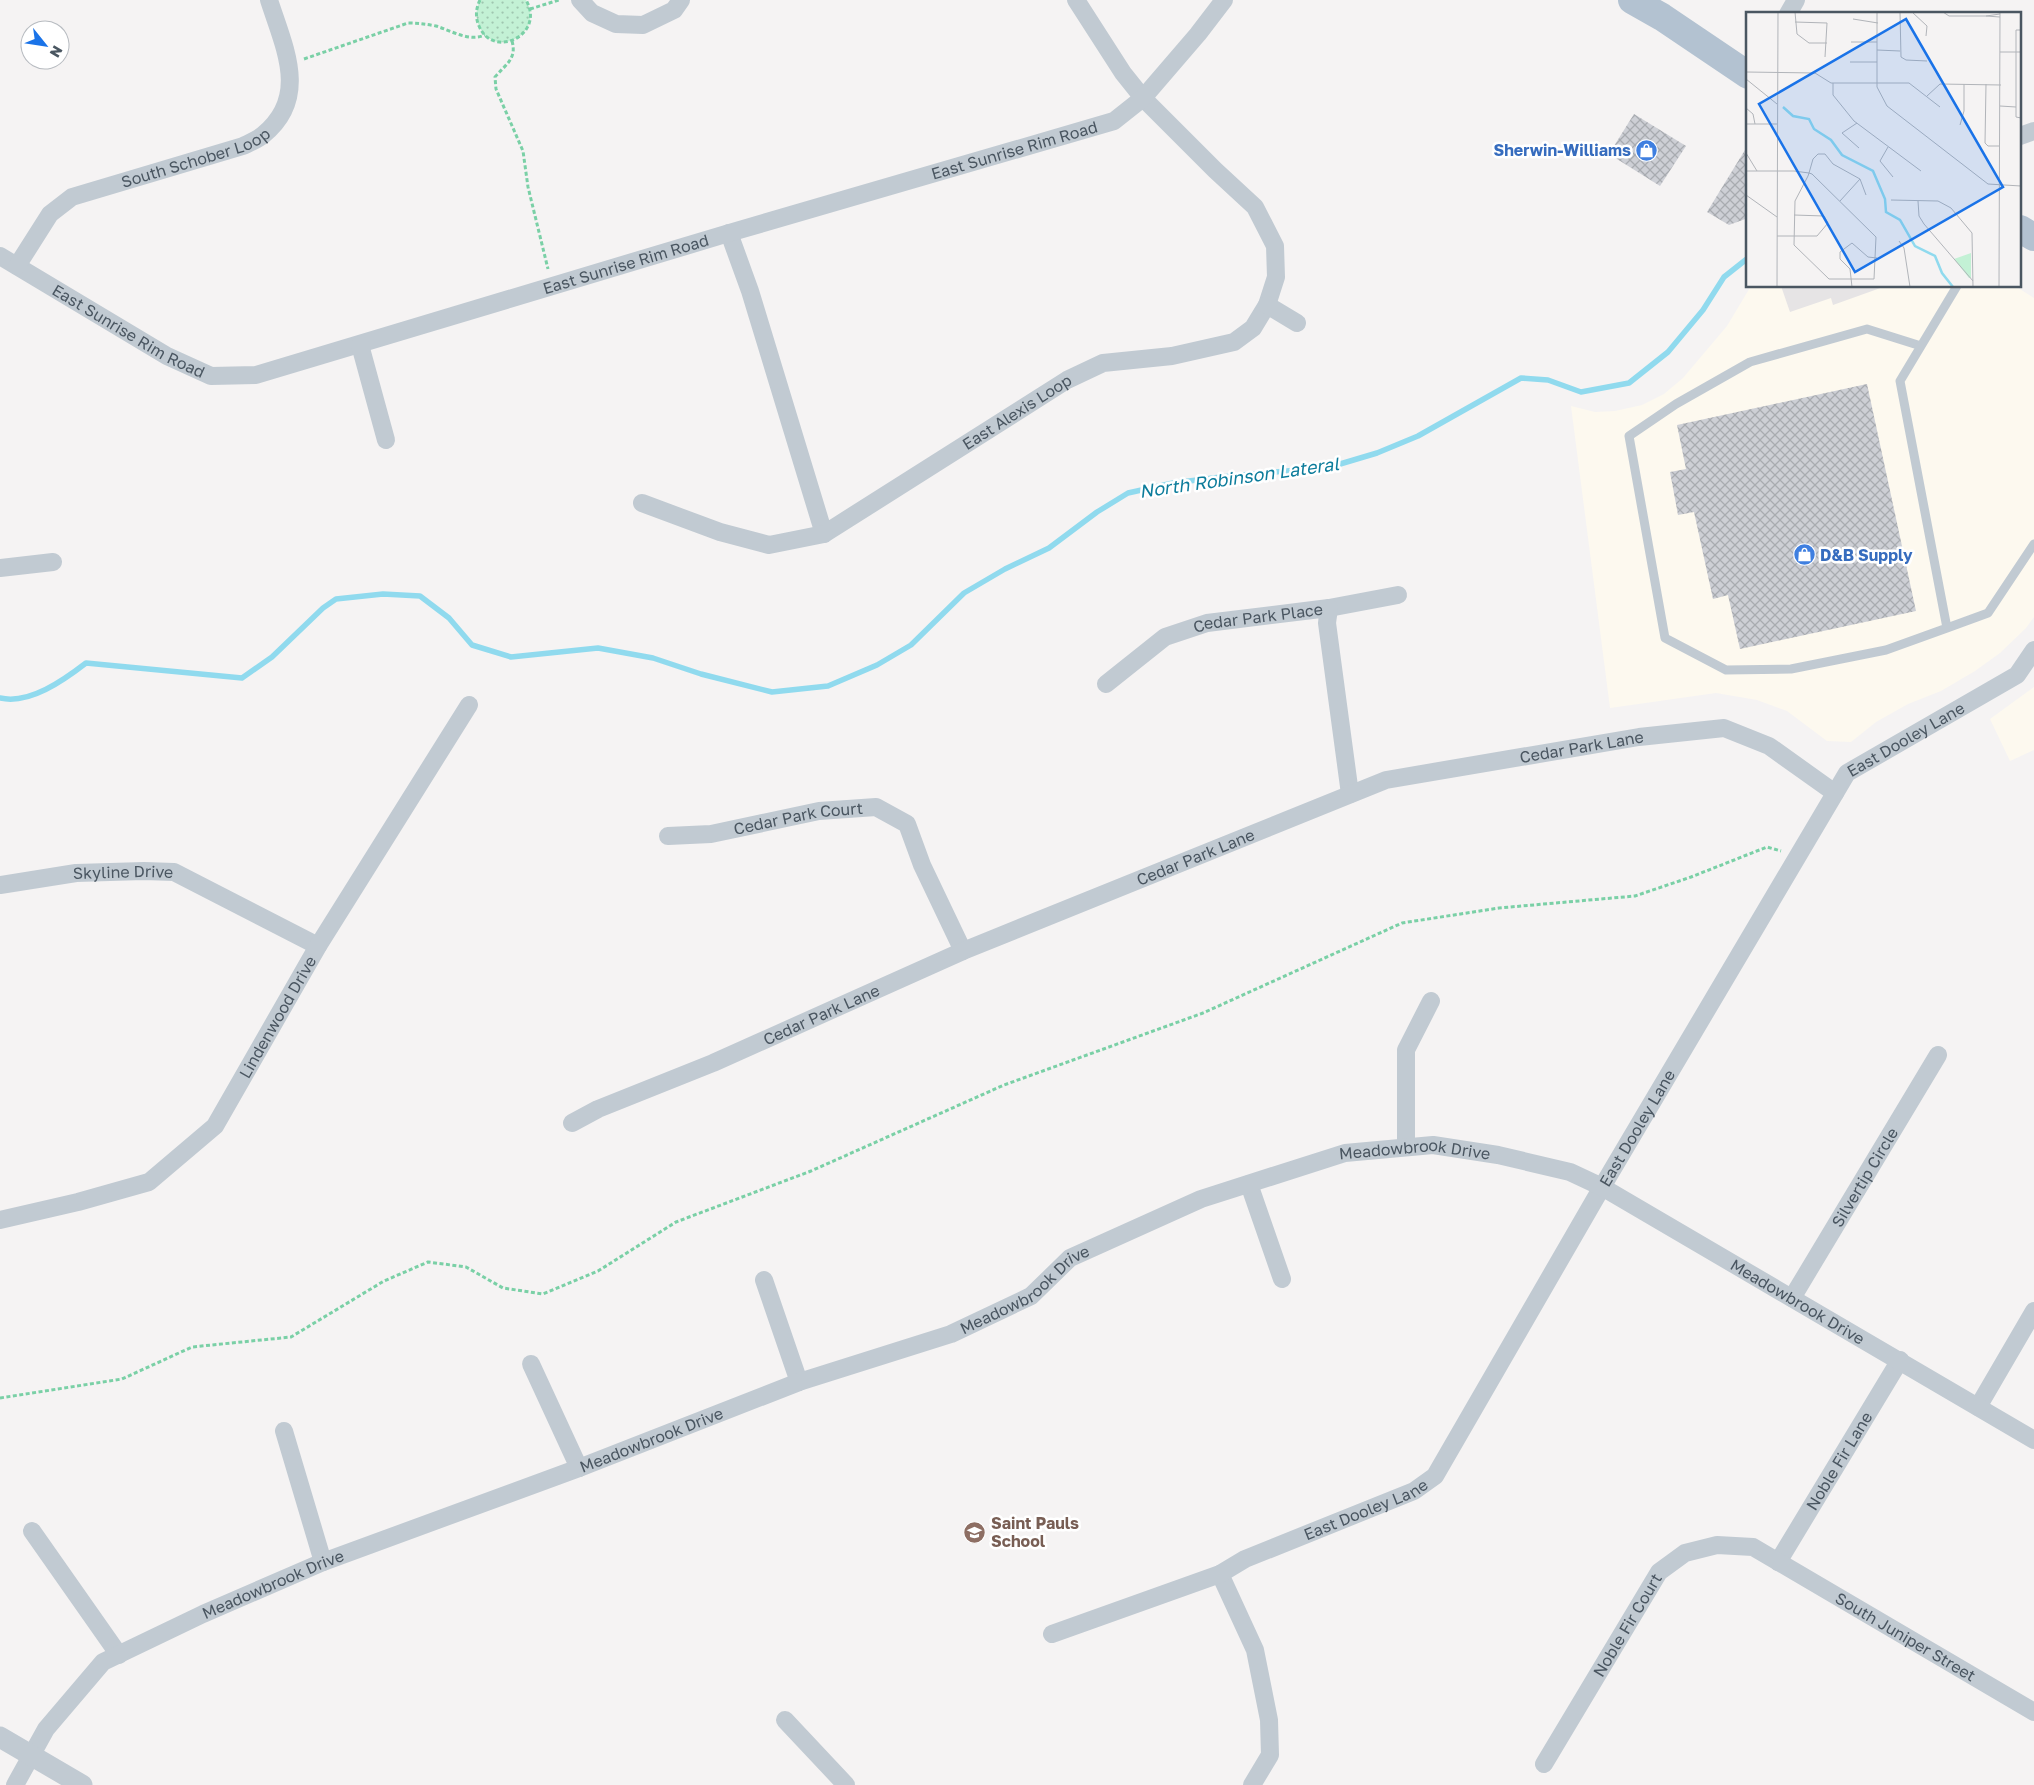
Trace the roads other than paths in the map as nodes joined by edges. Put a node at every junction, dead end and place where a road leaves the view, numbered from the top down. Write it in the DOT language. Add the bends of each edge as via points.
graph roads {
  1 [pos="269,0"];
  2 [pos="580,0"];
  3 [pos="681,0"];
  4 [pos="1076,0"];
  5 [pos="1224,0"];
  6 [pos="1632,0"];
  7 [pos="1796,0"];
  8 [pos="1789,12"];
  9 [pos="1746,74"];
  10 [pos="1143,98"];
  11 [pos="2034,131"];
  12 [pos="2022,135"];
  13 [pos="2022,230"];
  14 [pos="729,233"];
  15 [pos="2034,237"];
  16 [pos="0,256"];
  17 [pos="18,266"];
  18 [pos="1956,288"];
  19 [pos="1266,305"];
  20 [pos="1297,323"];
  21 [pos="360,346"];
  22 [pos="1922,346"];
  23 [pos="386,440"];
  24 [pos="642,503"];
  25 [pos="824,534"];
  26 [pos="2034,544"];
  27 [pos="52,562"];
  28 [pos="0,568"];
  29 [pos="1398,595"];
  30 [pos="1330,608"];
  31 [pos="1947,628"];
  32 [pos="2034,650"];
  33 [pos="1106,684"];
  34 [pos="469,706"];
  35 [pos="1835,793"];
  36 [pos="1350,794"];
  37 [pos="668,836"];
  38 [pos="0,885"];
  39 [pos="318,946"];
  40 [pos="963,951"];
  41 [pos="1431,1001"];
  42 [pos="1938,1055"];
  43 [pos="572,1123"];
  44 [pos="1406,1148"];
  45 [pos="1249,1184"];
  46 [pos="1602,1187"];
  47 [pos="0,1220"];
  48 [pos="1282,1279"];
  49 [pos="764,1280"];
  50 [pos="1792,1298"];
  51 [pos="2034,1311"];
  52 [pos="1900,1360"];
  53 [pos="531,1364"];
  54 [pos="799,1382"];
  55 [pos="1978,1407"];
  56 [pos="284,1431"];
  57 [pos="2034,1440"];
  58 [pos="579,1468"];
  59 [pos="32,1531"];
  60 [pos="323,1562"];
  61 [pos="1778,1562"];
  62 [pos="1220,1574"];
  63 [pos="1052,1634"];
  64 [pos="119,1655"];
  65 [pos="2034,1712"];
  66 [pos="785,1720"];
  67 [pos="0,1737"];
  68 [pos="32,1755"];
  69 [pos="1544,1764"];
  70 [pos="16,1785"];
  71 [pos="82,1785"];
  72 [pos="846,1785"];
  73 [pos="1252,1785"];
  1 -- 17 [label="street, South Schober Loop" via="289,64 290,96 280,119 262,136 243,146 72,198 50,214"];
  2 -- 3 [label="street" via="592,13 616,24 643,25 674,10"];
  4 -- 10 [label="street, East Alexis Loop"];
  5 -- 10 [label="street, East Sunrise Rim Road"];
  6 -- 9 [label="main road"];
  7 -- 8 [label="street"];
  10 -- 14 [label="street, East Sunrise Rim Road" via="1114,121"];
  10 -- 19 [label="street, East Alexis Loop" via="1255,207 1275,246 1276,277"];
  11 -- 12 [label="street"];
  13 -- 15 [label="main road"];
  14 -- 21 [label="street, East Sunrise Rim Road"];
  14 -- 25 [label="street" via="750,291"];
  16 -- 17 [label="street, East Sunrise Rim Road"];
  17 -- 21 [label="street, East Sunrise Rim Road" via="167,356 211,376 256,375"];
  18 -- 22 [label="lane"];
  19 -- 20 [label="street"];
  19 -- 25 [label="street, East Alexis Loop" via="1252,328 1234,342 1172,356 1103,363 1067,380"];
  21 -- 23 [label="street"];
  22 -- 31 [label="lane" via="1900,381"];
  22 -- 31 [label="lane" via="1867,329 1750,362 1676,404 1629,436 1665,638 1726,670 1791,669 1886,650"];
  24 -- 25 [label="street" via="720,532 769,545"];
  26 -- 31 [label="lane" via="1988,613"];
  27 -- 28 [label="street"];
  29 -- 30 [label="street"];
  30 -- 33 [label="street, Cedar Park Place" via="1208,623 1165,637"];
  30 -- 36 [label="street, Cedar Park Place" via="1327,624"];
  32 -- 35 [label="street, East Dooley Lane" via="2017,675 1847,774"];
  34 -- 39 [label="street, Lindenwood Drive"];
  35 -- 36 [label="street, Cedar Park Lane" via="1769,746 1724,728 1640,737 1386,780"];
  35 -- 46 [label="street, East Dooley Lane"];
  36 -- 40 [label="street, Cedar Park Lane"];
  37 -- 40 [label="street, Cedar Park Court" via="711,834 819,811 876,806 907,824 922,865"];
  38 -- 39 [label="street, Skyline Drive" via="76,873 174,872"];
  39 -- 47 [label="street, Lindenwood Drive" via="215,1126 149,1182"];
  40 -- 43 [label="street, Cedar Park Lane" via="713,1064 598,1109"];
  41 -- 44 [label="street" via="1406,1050"];
  42 -- 50 [label="street, Silvertip Circle"];
  44 -- 45 [label="street, Meadowbrook Drive" via="1345,1153"];
  44 -- 46 [label="street, Meadowbrook Drive" via="1433,1145 1498,1155 1570,1172"];
  45 -- 48 [label="street"];
  45 -- 54 [label="street, Meadowbrook Drive" via="1201,1199 1070,1258 1031,1296 951,1334"];
  46 -- 50 [label="street, Meadowbrook Drive"];
  46 -- 62 [label="street, East Dooley Lane" via="1435,1476 1414,1491 1245,1559"];
  49 -- 54 [label="street"];
  50 -- 52 [label="street, Meadowbrook Drive"];
  51 -- 55 [label="street"];
  52 -- 55 [label="street, Meadowbrook Drive"];
  52 -- 61 [label="street, Noble Fir Lane"];
  53 -- 58 [label="street"];
  54 -- 58 [label="street, Meadowbrook Drive"];
  55 -- 57 [label="street, Meadowbrook Drive"];
  56 -- 60 [label="street"];
  58 -- 60 [label="street, Meadowbrook Drive"];
  59 -- 64 [label="street"];
  60 -- 64 [label="street, Meadowbrook Drive"];
  61 -- 65 [label="street, South Juniper Street"];
  61 -- 69 [label="street, Noble Fir Court" via="1753,1547 1717,1545 1685,1554 1659,1572"];
  62 -- 63 [label="street, East Dooley Lane"];
  62 -- 73 [label="street" via="1255,1650 1269,1720 1270,1755"];
  64 -- 68 [label="street, Meadowbrook Drive" via="103,1662 46,1729"];
  66 -- 72 [label="street"];
  67 -- 68 [label="street"];
  68 -- 70 [label="street, Meadowbrook Drive"];
  68 -- 71 [label="street"];
}
